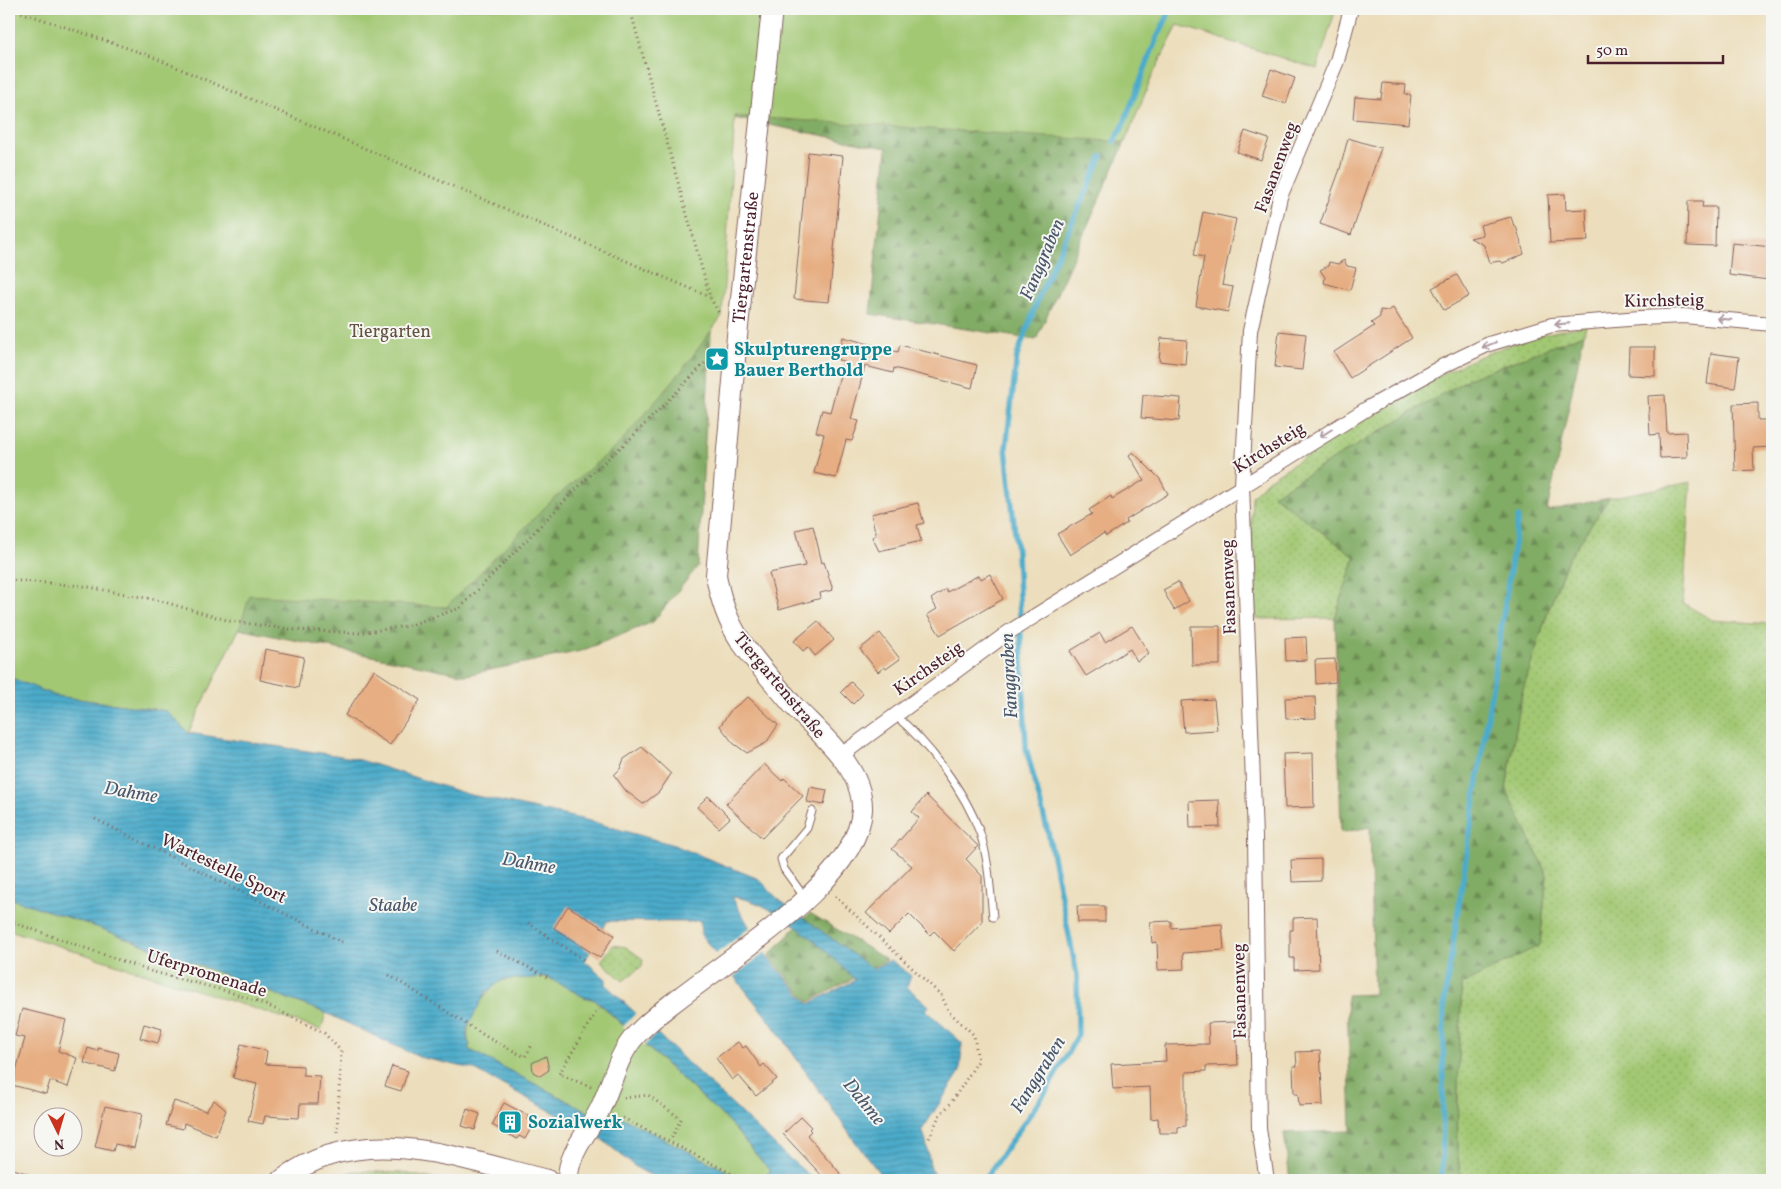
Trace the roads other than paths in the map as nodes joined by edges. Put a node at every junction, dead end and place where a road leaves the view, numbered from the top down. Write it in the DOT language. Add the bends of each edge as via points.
graph roads {
  1 [pos="772,9"];
  2 [pos="1351,9"];
  3 [pos="1772,324"];
  4 [pos="1242,485"];
  5 [pos="895,714"];
  6 [pos="840,756"];
  7 [pos="812,810"];
  8 [pos="802,901"];
  9 [pos="993,917"];
  10 [pos="9,1176"];
  11 [pos="23,1180"];
  12 [pos="282,1180"];
  13 [pos="547,1180"];
  14 [pos="568,1180"];
  15 [pos="1267,1180"];
  1 -- 6 [label="street, Tiergartenstraße" via="737,336 716,575 724,609 740,640 791,703"];
  2 -- 4 [label="street, Fasanenweg" via="1337,61 1280,197 1252,322"];
  3 -- 4 [label="street, Kirchsteig, one-way" via="1684,316 1589,321 1535,329 1489,344 1443,366"];
  4 -- 5 [label="street, Kirchsteig" via="1009,632"];
  4 -- 15 [label="street, Fasanenweg" via="1256,837 1259,1129"];
  5 -- 6 [label="street, Kirchsteig"];
  5 -- 9 [label="lane" via="920,737 971,813 987,858"];
  6 -- 8 [label="street, Tiergartenstraße" via="859,790 862,810 857,833 844,856"];
  7 -- 8 [label="lane" via="807,828 781,859"];
  8 -- 14 [label="street, Tiergartenstraße" via="763,936 641,1030 625,1051 600,1108 570,1162"];
  10 -- 11 [label="street"];
  12 -- 13 [label="street" via="305,1164 338,1151 386,1146 476,1162"];
}
